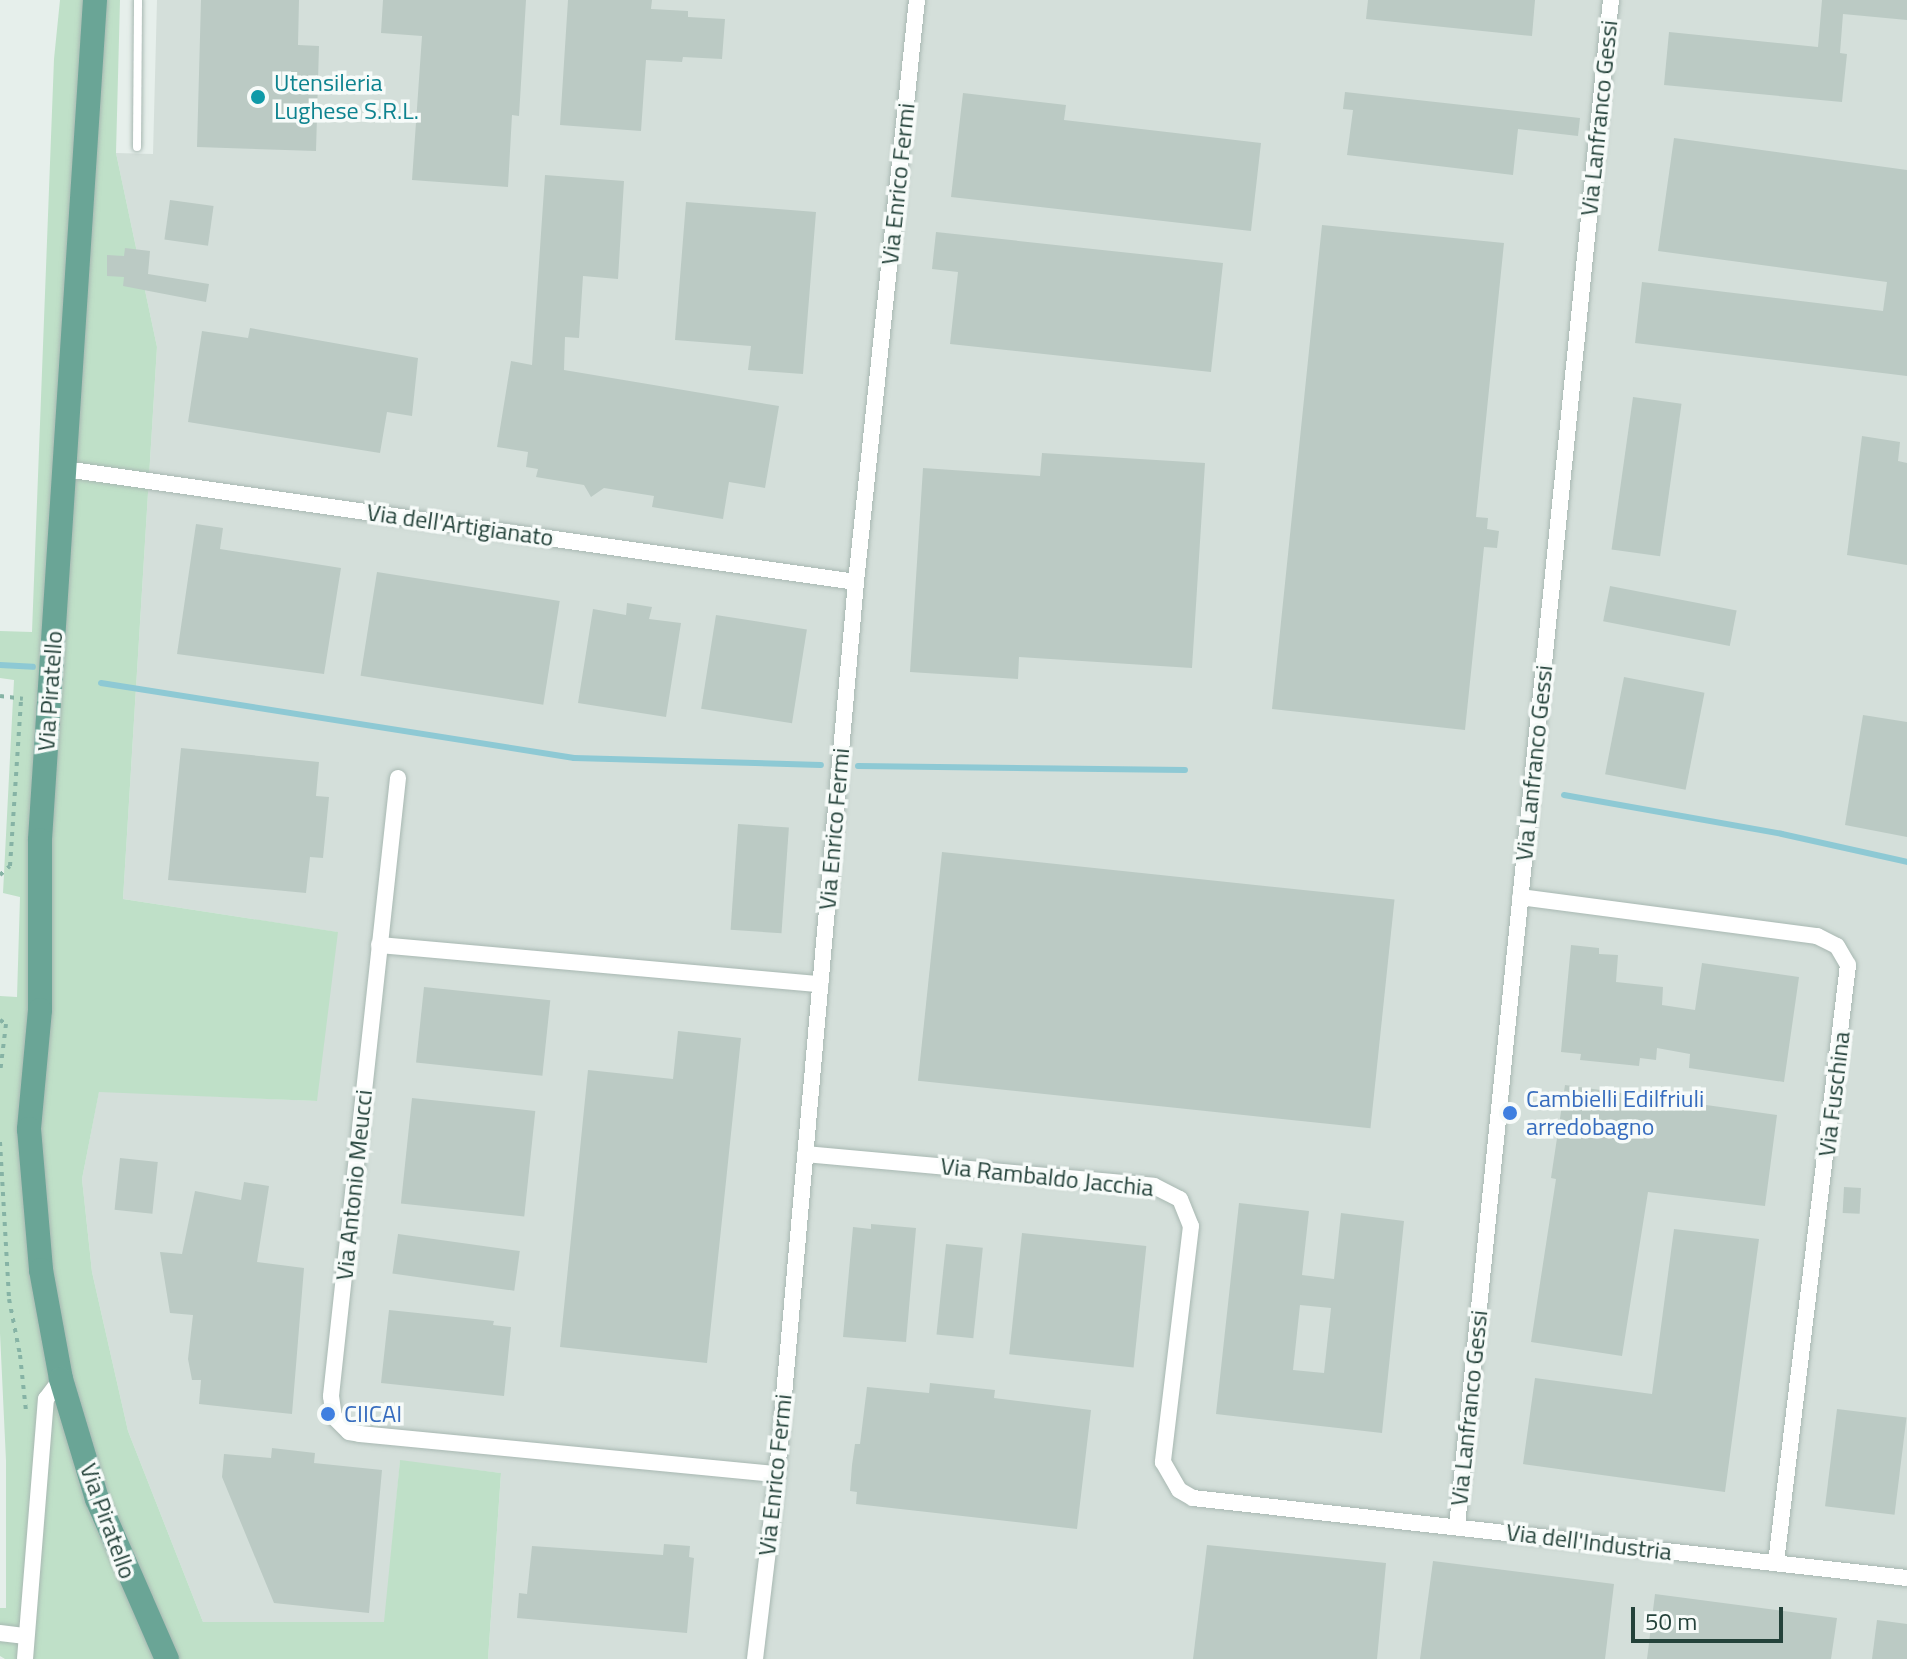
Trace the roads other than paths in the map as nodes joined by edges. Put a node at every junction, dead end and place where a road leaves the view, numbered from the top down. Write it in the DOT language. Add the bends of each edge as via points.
graph roads {
  1 [pos="95,0"];
  2 [pos="138,0"];
  3 [pos="917,0"];
  4 [pos="1611,0"];
  5 [pos="137,147"];
  6 [pos="65,469"];
  7 [pos="856,582"];
  8 [pos="398,778"];
  9 [pos="1520,897"];
  10 [pos="379,945"];
  11 [pos="820,984"];
  12 [pos="805,1154"];
  13 [pos="61,1379"];
  14 [pos="1163,1446"];
  15 [pos="777,1474"];
  16 [pos="1457,1526"];
  17 [pos="1776,1563"];
  18 [pos="1907,1578"];
  19 [pos="0,1633"];
  20 [pos="26,1636"];
  21 [pos="25,1659"];
  22 [pos="167,1659"];
  23 [pos="755,1659"];
  1 -- 6 [label="main road, Via Piratello"];
  2 -- 5 [label="lane"];
  3 -- 7 [label="street, Via Enrico Fermi"];
  4 -- 9 [label="street, Via Lanfranco Gessi"];
  6 -- 7 [label="street, Via dell'Artigianato"];
  6 -- 13 [label="main road, Via Piratello" via="39,878 40,1010 29,1129 41,1270"];
  7 -- 11 [label="street, Via Enrico Fermi"];
  8 -- 10 [label="street"];
  9 -- 16 [label="street, Via Lanfranco Gessi"];
  9 -- 17 [label="street, Via Fuschina" via="1817,936 1837,946 1848,965"];
  10 -- 11 [label="street"];
  10 -- 15 [label="street, Via Antonio Meucci" via="331,1396 334,1417 349,1432 360,1434"];
  11 -- 12 [label="street, Via Enrico Fermi"];
  12 -- 14 [label="street, Via Rambaldo Jacchia" via="1154,1186 1180,1199 1191,1226"];
  12 -- 15 [label="street, Via Enrico Fermi"];
  13 -- 20 [label="street, Via Piratello" via="46,1399"];
  13 -- 22 [label="main road, Via Piratello" via="97,1499"];
  14 -- 16 [label="street, Via dell'Industria" via="1169,1477 1193,1498"];
  15 -- 23 [label="street, Via Enrico Fermi"];
  16 -- 17 [label="street, Via dell'Industria"];
  17 -- 18 [label="street, Via dell'Industria"];
  19 -- 20 [label="street"];
  20 -- 21 [label="street, Via Piratello"];
}
